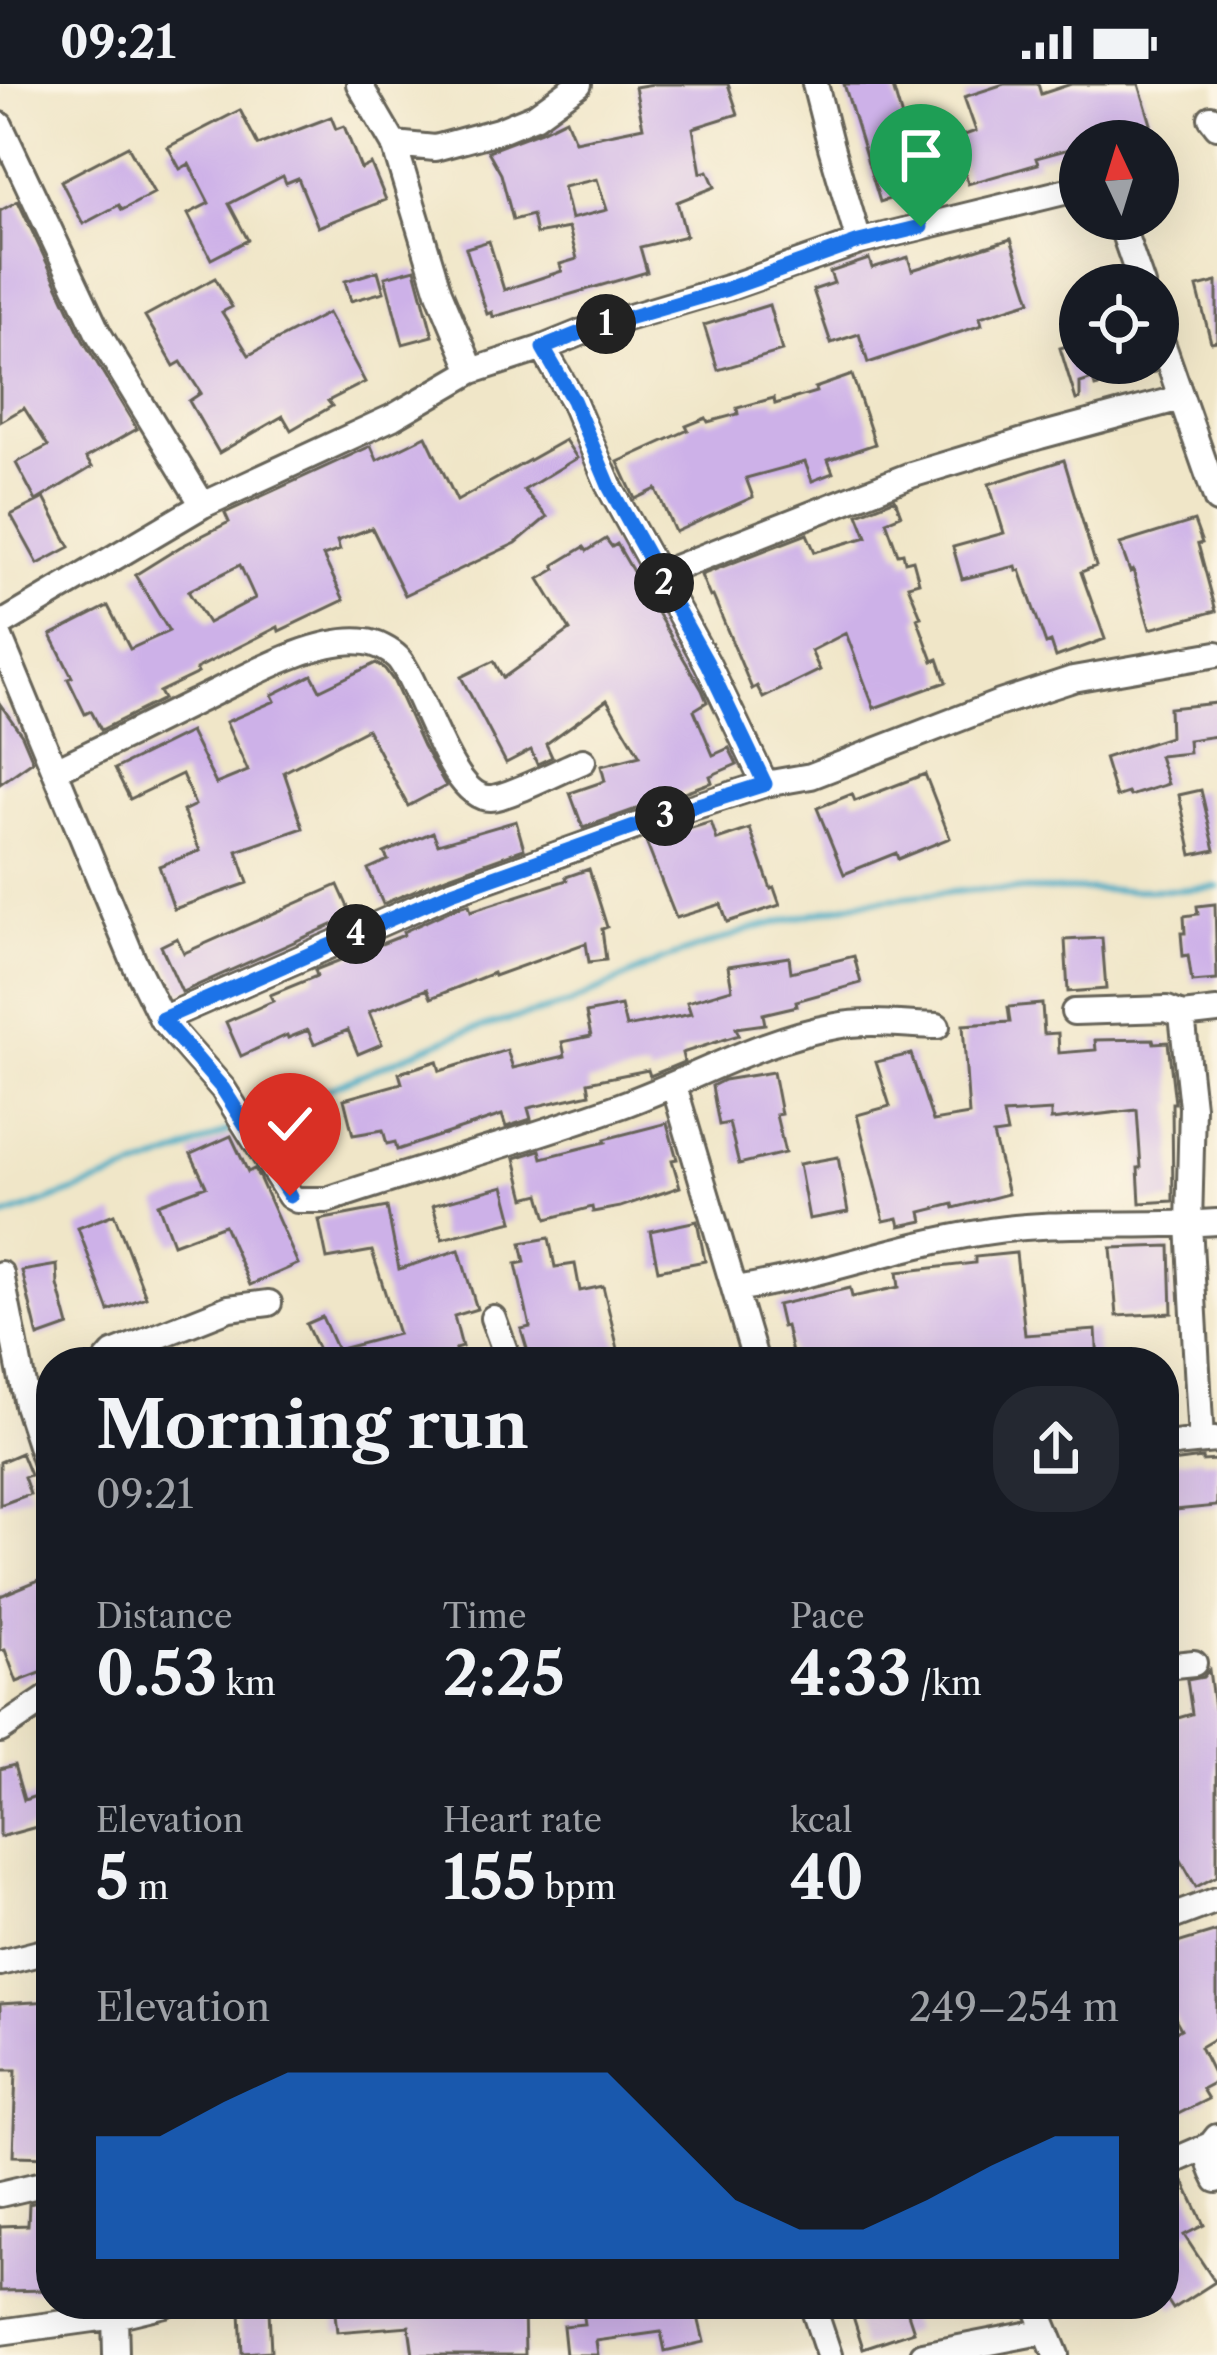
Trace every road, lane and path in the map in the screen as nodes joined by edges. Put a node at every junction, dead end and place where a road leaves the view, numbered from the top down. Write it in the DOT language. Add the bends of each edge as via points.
graph roads {
  1 [pos="359,84"];
  2 [pos="579,84"];
  3 [pos="815,84"];
  4 [pos="0,124"];
  5 [pos="394,144"];
  6 [pos="1059,193"];
  7 [pos="859,242"];
  8 [pos="543,348"];
  9 [pos="472,370"];
  10 [pos="1176,384"];
  11 [pos="1181,398"];
  12 [pos="1217,500"];
  13 [pos="202,505"];
  14 [pos="659,574"];
  15 [pos="0,625"];
  16 [pos="0,638"];
  17 [pos="1217,654"];
  18 [pos="583,761"];
  19 [pos="56,770"];
  20 [pos="765,784"];
  21 [pos="1217,1011"];
  22 [pos="1074,1012"];
  23 [pos="1182,1015"];
  24 [pos="162,1019"];
  25 [pos="937,1026"];
  26 [pos="674,1086"];
  27 [pos="1217,1222"];
  28 [pos="1189,1224"];
  29 [pos="1,1274"];
  30 [pos="735,1289"];
  31 [pos="268,1303"];
  32 [pos="493,1318"];
  33 [pos="130,1347"];
  34 [pos="504,1347"];
  35 [pos="750,1347"];
  36 [pos="36,1433"];
  37 [pos="1209,1441"];
  38 [pos="1179,1444"];
  39 [pos="1195,1663"];
  40 [pos="1179,1665"];
  41 [pos="36,1706"];
  42 [pos="0,1730"];
  43 [pos="1217,1900"];
  44 [pos="1179,1914"];
  45 [pos="36,1954"];
  46 [pos="0,1963"];
  47 [pos="1214,2141"];
  48 [pos="1179,2158"];
  49 [pos="1217,2180"];
  50 [pos="36,2186"];
  51 [pos="0,2194"];
  52 [pos="93,2319"];
  53 [pos="115,2319"];
  54 [pos="817,2319"];
  55 [pos="0,2332"];
  56 [pos="1051,2343"];
  57 [pos="116,2355"];
  58 [pos="829,2355"];
  59 [pos="923,2355"];
  1 -- 5 [label="street"];
  2 -- 5 [label="street" via="497,131 435,148"];
  3 -- 7 [label="street"];
  4 -- 13 [label="street" via="98,333"];
  5 -- 9 [label="street"];
  6 -- 7 [label="street"];
  7 -- 8 [label="street"];
  8 -- 9 [label="street"];
  8 -- 14 [label="street"];
  9 -- 13 [label="street" via="393,417"];
  10 -- 11 [label="street"];
  11 -- 12 [label="street"];
  11 -- 14 [label="street" via="911,475"];
  13 -- 15 [label="street"];
  14 -- 20 [label="street"];
  16 -- 19 [label="street"];
  17 -- 20 [label="street" via="1073,680 811,776"];
  18 -- 19 [label="street" via="507,795 476,796 398,658 362,641 278,662"];
  19 -- 24 [label="street"];
  20 -- 24 [label="street" via="452,892"];
  21 -- 23 [label="street"];
  22 -- 23 [label="street"];
  23 -- 28 [label="street" via="1192,1107"];
  24 -- 26 [label="street" via="223,1089 297,1200 327,1200"];
  25 -- 26 [label="street" via="841,1025 732,1058"];
  26 -- 30 [label="street"];
  27 -- 28 [label="street"];
  28 -- 30 [label="street" via="973,1233"];
  28 -- 37 [label="street"];
  29 -- 36 [label="street"];
  30 -- 35 [label="street"];
  31 -- 33 [label="street" via="229,1308"];
  32 -- 34 [label="street"];
  37 -- 38 [label="street"];
  39 -- 40 [label="street"];
  41 -- 42 [label="street"];
  43 -- 44 [label="street"];
  45 -- 46 [label="street"];
  47 -- 48 [label="street"];
  47 -- 49 [label="street" via="1209,2164"];
  50 -- 51 [label="street"];
  52 -- 55 [label="street"];
  53 -- 57 [label="street"];
  54 -- 58 [label="street"];
  56 -- 59 [label="street"];
}
